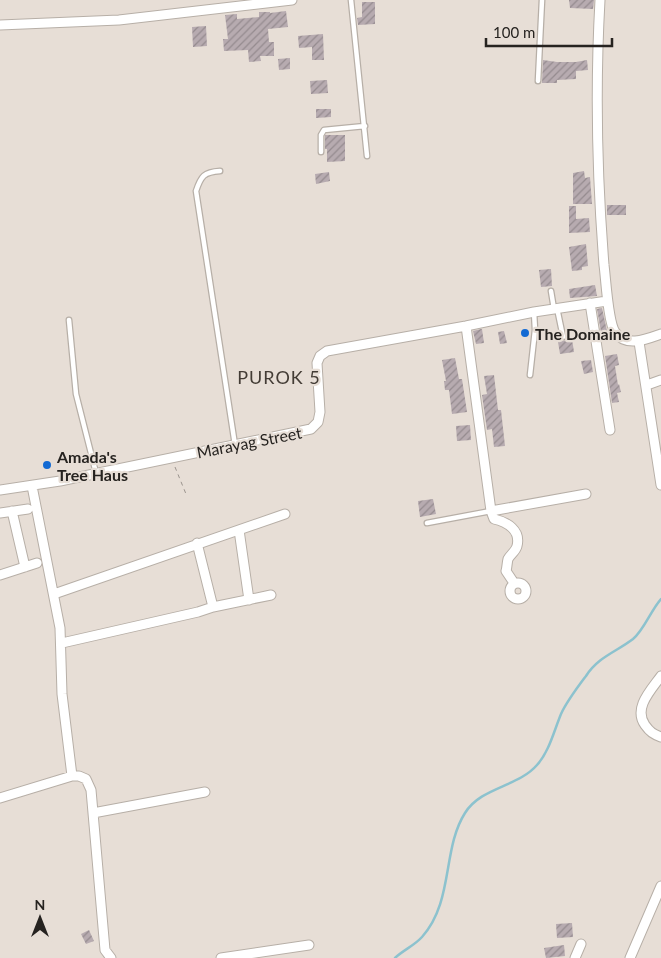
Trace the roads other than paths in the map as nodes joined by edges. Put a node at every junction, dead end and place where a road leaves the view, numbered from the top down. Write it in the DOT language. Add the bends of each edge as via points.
graph roads {
  1 [pos="292,0"];
  2 [pos="351,0"];
  3 [pos="542,0"];
  4 [pos="600,0"];
  5 [pos="0,25"];
  6 [pos="538,81"];
  7 [pos="365,126"];
  8 [pos="321,152"];
  9 [pos="368,156"];
  10 [pos="220,170"];
  11 [pos="551,291"];
  12 [pos="607,300"];
  13 [pos="590,303"];
  14 [pos="555,308"];
  15 [pos="534,312"];
  16 [pos="69,320"];
  17 [pos="466,326"];
  18 [pos="661,334"];
  19 [pos="563,337"];
  20 [pos="639,342"];
  21 [pos="530,376"];
  22 [pos="661,380"];
  23 [pos="647,385"];
  24 [pos="610,430"];
  25 [pos="657,431"];
  26 [pos="235,445"];
  27 [pos="96,473"];
  28 [pos="661,483"];
  29 [pos="32,486"];
  30 [pos="0,490"];
  31 [pos="586,494"];
  32 [pos="28,509"];
  33 [pos="12,511"];
  34 [pos="491,511"];
  35 [pos="0,513"];
  36 [pos="285,514"];
  37 [pos="428,523"];
  38 [pos="239,530"];
  39 [pos="197,544"];
  40 [pos="37,563"];
  41 [pos="25,567"];
  42 [pos="0,575"];
  43 [pos="514,584"];
  44 [pos="54,594"];
  45 [pos="271,595"];
  46 [pos="249,600"];
  47 [pos="213,607"];
  48 [pos="62,644"];
  49 [pos="661,676"];
  50 [pos="661,737"];
  51 [pos="72,776"];
  52 [pos="205,792"];
  53 [pos="0,798"];
  54 [pos="93,813"];
  55 [pos="661,886"];
  56 [pos="581,944"];
  57 [pos="309,946"];
  58 [pos="111,958"];
  59 [pos="221,958"];
  60 [pos="575,958"];
  61 [pos="630,958"];
  1 -- 5 [label="street" via="119,20"];
  2 -- 7 [label="lane"];
  3 -- 6 [label="lane"];
  4 -- 12 [label="street" via="598,168"];
  7 -- 8 [label="lane" via="324,130"];
  7 -- 9 [label="lane"];
  10 -- 26 [label="lane" via="200,178 196,191"];
  11 -- 14 [label="lane"];
  12 -- 13 [label="street, Marayag Street"];
  12 -- 20 [label="street" via="615,332 621,338"];
  13 -- 14 [label="street, Marayag Street"];
  13 -- 24 [label="street"];
  14 -- 15 [label="street, Marayag Street"];
  14 -- 19 [label="lane"];
  15 -- 17 [label="street, Marayag Street"];
  15 -- 21 [label="lane"];
  16 -- 27 [label="lane" via="76,394"];
  17 -- 26 [label="street, Marayag Street" via="327,351 317,363 318,422 301,432"];
  17 -- 34 [label="street"];
  18 -- 20 [label="street"];
  20 -- 23 [label="street"];
  22 -- 23 [label="street"];
  23 -- 25 [label="street"];
  25 -- 28 [label="street"];
  26 -- 27 [label="street, Marayag Street"];
  27 -- 29 [label="street, Marayag Street"];
  29 -- 30 [label="street, Marayag Street"];
  29 -- 44 [label="street"];
  31 -- 34 [label="street"];
  32 -- 33 [label="street"];
  33 -- 35 [label="street"];
  33 -- 41 [label="street"];
  34 -- 37 [label="lane"];
  34 -- 43 [label="street" via="494,519 512,526 516,533 517,547 506,571"];
  36 -- 38 [label="street"];
  38 -- 39 [label="street"];
  38 -- 46 [label="street"];
  39 -- 44 [label="street"];
  39 -- 47 [label="street"];
  40 -- 41 [label="street"];
  41 -- 42 [label="street"];
  44 -- 48 [label="street"];
  45 -- 46 [label="street"];
  46 -- 47 [label="street"];
  47 -- 48 [label="street"];
  48 -- 51 [label="street" via="62,694"];
  49 -- 50 [label="street" via="641,706 640,714 652,734"];
  51 -- 53 [label="street"];
  51 -- 54 [label="street" via="86,779 91,790"];
  52 -- 54 [label="street"];
  54 -- 58 [label="street" via="105,950"];
  55 -- 61 [label="street"];
  56 -- 60 [label="street"];
  57 -- 59 [label="street"];
}
